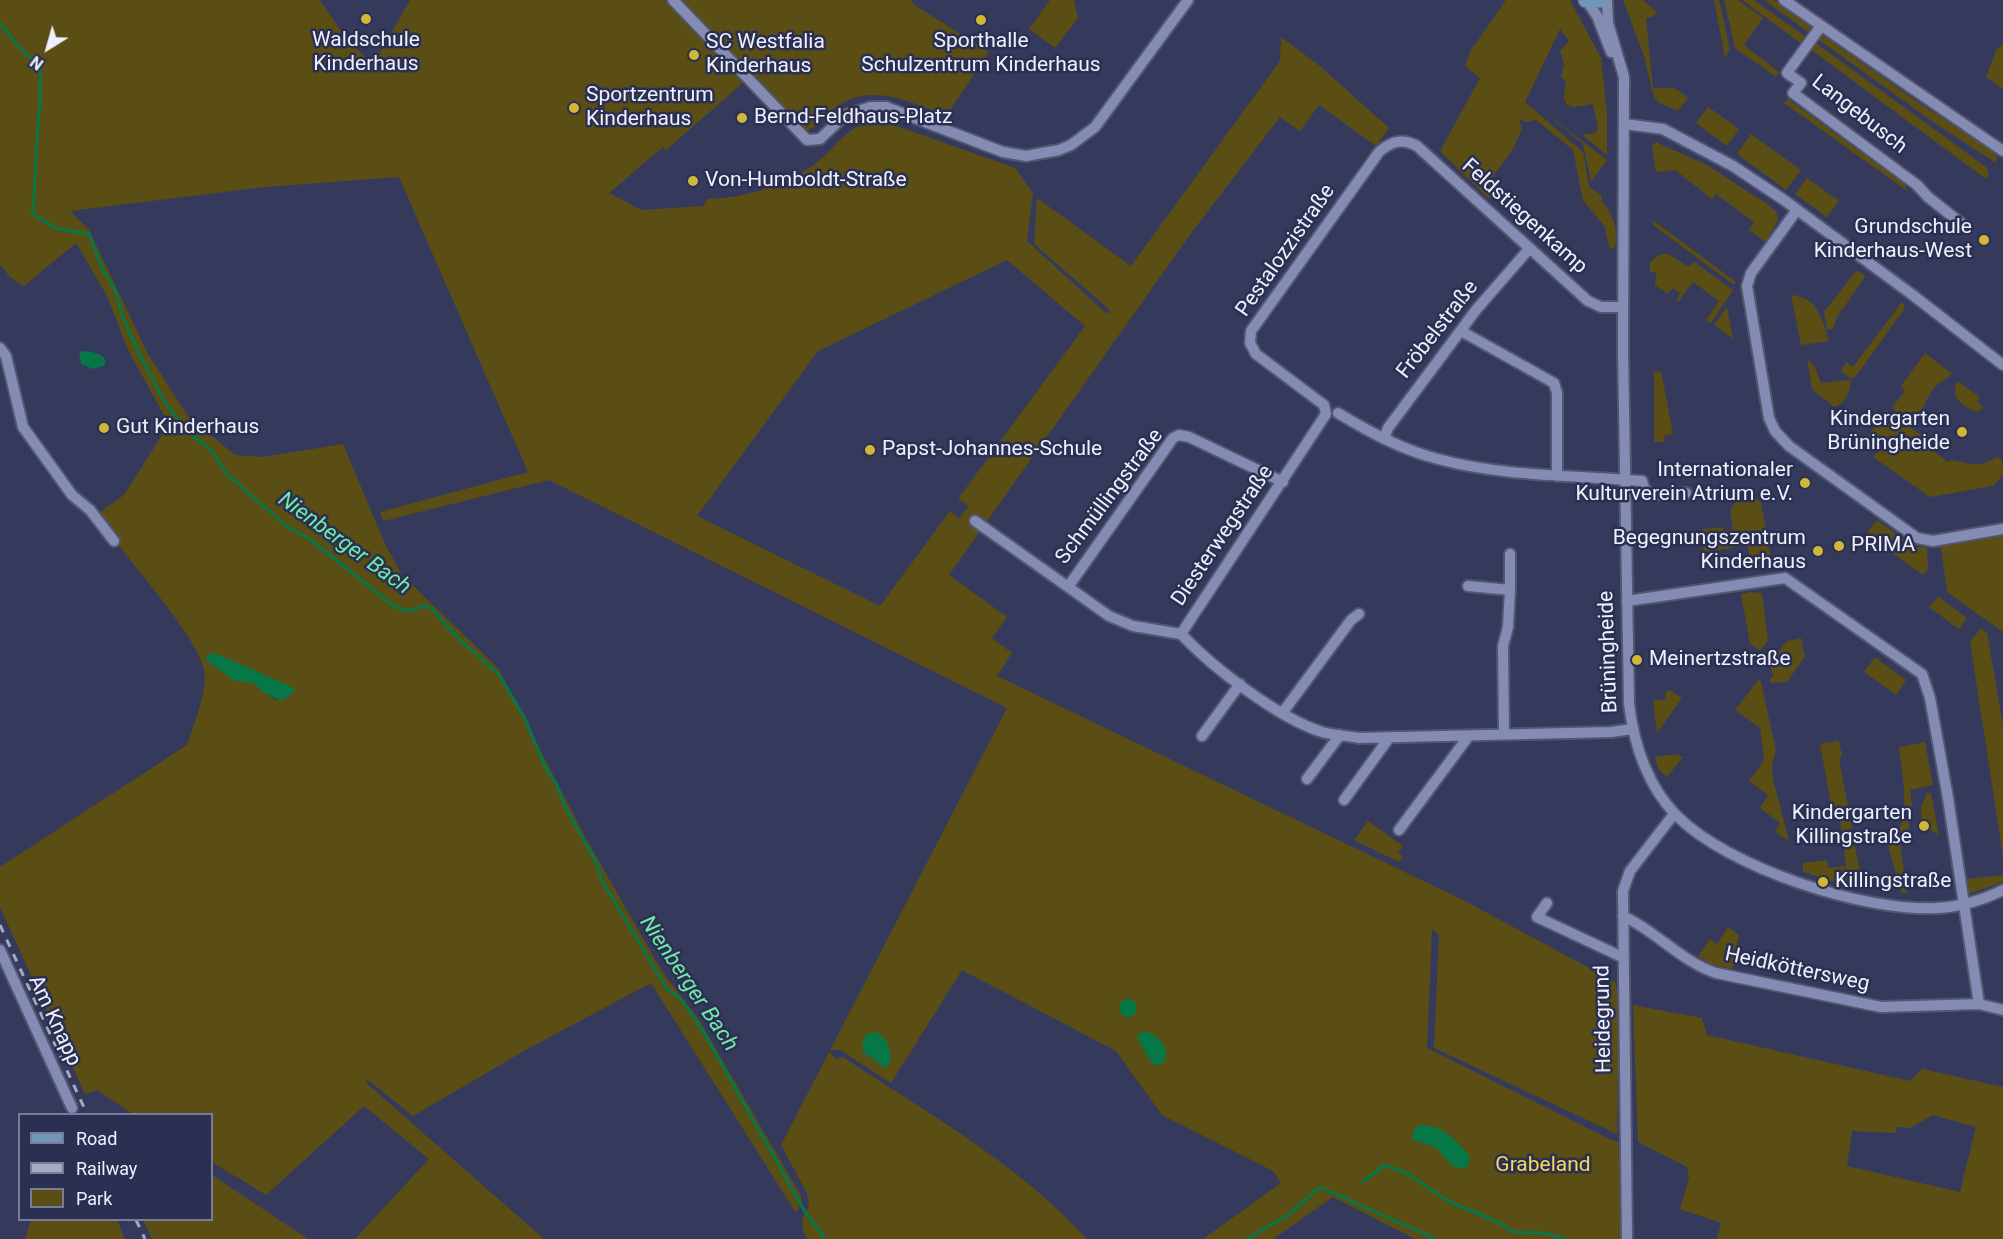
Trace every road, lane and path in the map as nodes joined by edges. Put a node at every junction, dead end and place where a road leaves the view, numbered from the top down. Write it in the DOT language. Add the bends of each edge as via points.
graph roads {
  1 [pos="673,0"];
  2 [pos="1188,0"];
  3 [pos="1587,0"];
  4 [pos="1602,0"];
  5 [pos="1607,0"];
  6 [pos="1784,0"];
  7 [pos="1821,26"];
  8 [pos="1622,87"];
  9 [pos="1624,124"];
  10 [pos="1406,140"];
  11 [pos="2003,151"];
  12 [pos="1797,210"];
  13 [pos="1962,224"];
  14 [pos="1529,249"];
  15 [pos="1623,307"];
  16 [pos="1461,331"];
  17 [pos="0,348"];
  18 [pos="2003,365"];
  19 [pos="1327,410"];
  20 [pos="1338,413"];
  21 [pos="1384,439"];
  22 [pos="1557,476"];
  23 [pos="1625,478"];
  24 [pos="1283,482"];
  25 [pos="1686,494"];
  26 [pos="975,520"];
  27 [pos="2003,529"];
  28 [pos="114,541"];
  29 [pos="1510,554"];
  30 [pos="1068,586"];
  31 [pos="1468,586"];
  32 [pos="1510,590"];
  33 [pos="1627,601"];
  34 [pos="1359,614"];
  35 [pos="1181,634"];
  36 [pos="1240,684"];
  37 [pos="1283,712"];
  38 [pos="1632,729"];
  39 [pos="1504,734"];
  40 [pos="1340,735"];
  41 [pos="1202,736"];
  42 [pos="1468,737"];
  43 [pos="1389,738"];
  44 [pos="1308,779"];
  45 [pos="1344,800"];
  46 [pos="1674,814"];
  47 [pos="1399,830"];
  48 [pos="2003,891"];
  49 [pos="1547,903"];
  50 [pos="1964,904"];
  51 [pos="1623,916"];
  52 [pos="0,950"];
  53 [pos="1622,957"];
  54 [pos="1979,1004"];
  55 [pos="2003,1010"];
  56 [pos="72,1108"];
  57 [pos="1627,1239"];
  1 -- 2 [label="street" via="811,141 820,139 845,115 886,107 1003,152 1026,156 1071,145 1095,127"];
  3 -- 4 [label="street"];
  3 -- 8 [label="street" via="1608,43"];
  5 -- 8 [label="street" via="1608,23 1624,77"];
  6 -- 7 [label="street"];
  7 -- 11 [label="street"];
  7 -- 13 [label="street, Langebusch" via="1787,73 1801,83 1793,93 1917,185"];
  8 -- 9 [label="street, Brüningheide"];
  9 -- 12 [label="street" via="1663,129 1733,166"];
  9 -- 15 [label="street, Brüningheide"];
  10 -- 14 [label="street, Feldstiegenkamp"];
  10 -- 19 [label="street, Pestalozzistraße" via="1391,143 1379,152 1250,336 1256,354"];
  12 -- 18 [label="street"];
  12 -- 27 [label="street" via="1747,283 1766,403 1775,431 1917,538 1933,541"];
  14 -- 15 [label="street, Feldstiegenkamp" via="1588,301 1601,307"];
  14 -- 16 [label="street, Fröbelstraße"];
  15 -- 23 [label="street, Brüningheide"];
  16 -- 21 [label="street, Fröbelstraße" via="1388,428"];
  16 -- 22 [label="street" via="1554,383"];
  17 -- 28 [label="street" via="6,356 23,427 72,495 90,510"];
  19 -- 24 [label="street, Diesterwegstraße" via="1324,421"];
  20 -- 21 [label="street"];
  21 -- 22 [label="street" via="1440,460"];
  22 -- 23 [label="street"];
  23 -- 25 [label="street" via="1642,481 1645,490 1653,495"];
  23 -- 33 [label="street, Brüningheide"];
  24 -- 30 [label="street, Schmüllingstraße" via="1189,436 1179,435 1173,438"];
  24 -- 35 [label="street, Diesterwegstraße"];
  26 -- 30 [label="street, Diesterwegstraße"];
  29 -- 32 [label="street"];
  30 -- 35 [label="street, Diesterwegstraße" via="1119,621"];
  31 -- 32 [label="street"];
  32 -- 39 [label="street" via="1503,646"];
  33 -- 38 [label="street, Brüningheide"];
  33 -- 50 [label="street" via="1785,578 1922,674 1930,698"];
  34 -- 37 [label="street"];
  35 -- 36 [label="street"];
  36 -- 37 [label="street"];
  36 -- 41 [label="street"];
  37 -- 40 [label="street" via="1322,732"];
  38 -- 39 [label="street"];
  38 -- 46 [label="street, Brüningheide" via="1646,771"];
  39 -- 42 [label="street"];
  40 -- 43 [label="street"];
  40 -- 44 [label="street"];
  42 -- 43 [label="street"];
  42 -- 47 [label="street"];
  43 -- 45 [label="street"];
  46 -- 50 [label="street, Brüningheide" via="1704,839 1778,875 1892,906 1936,909"];
  46 -- 51 [label="street, Heidegrund" via="1630,872 1623,891"];
  48 -- 50 [label="street, Brüningheide"];
  49 -- 53 [label="street" via="1537,916"];
  50 -- 54 [label="street"];
  51 -- 53 [label="street, Heidegrund"];
  51 -- 54 [label="street, Heidköttersweg" via="1716,973 1881,1007"];
  52 -- 56 [label="street, Am Knapp"];
  53 -- 57 [label="street, Heidegrund"];
  54 -- 55 [label="street, Heidköttersweg"];
}
